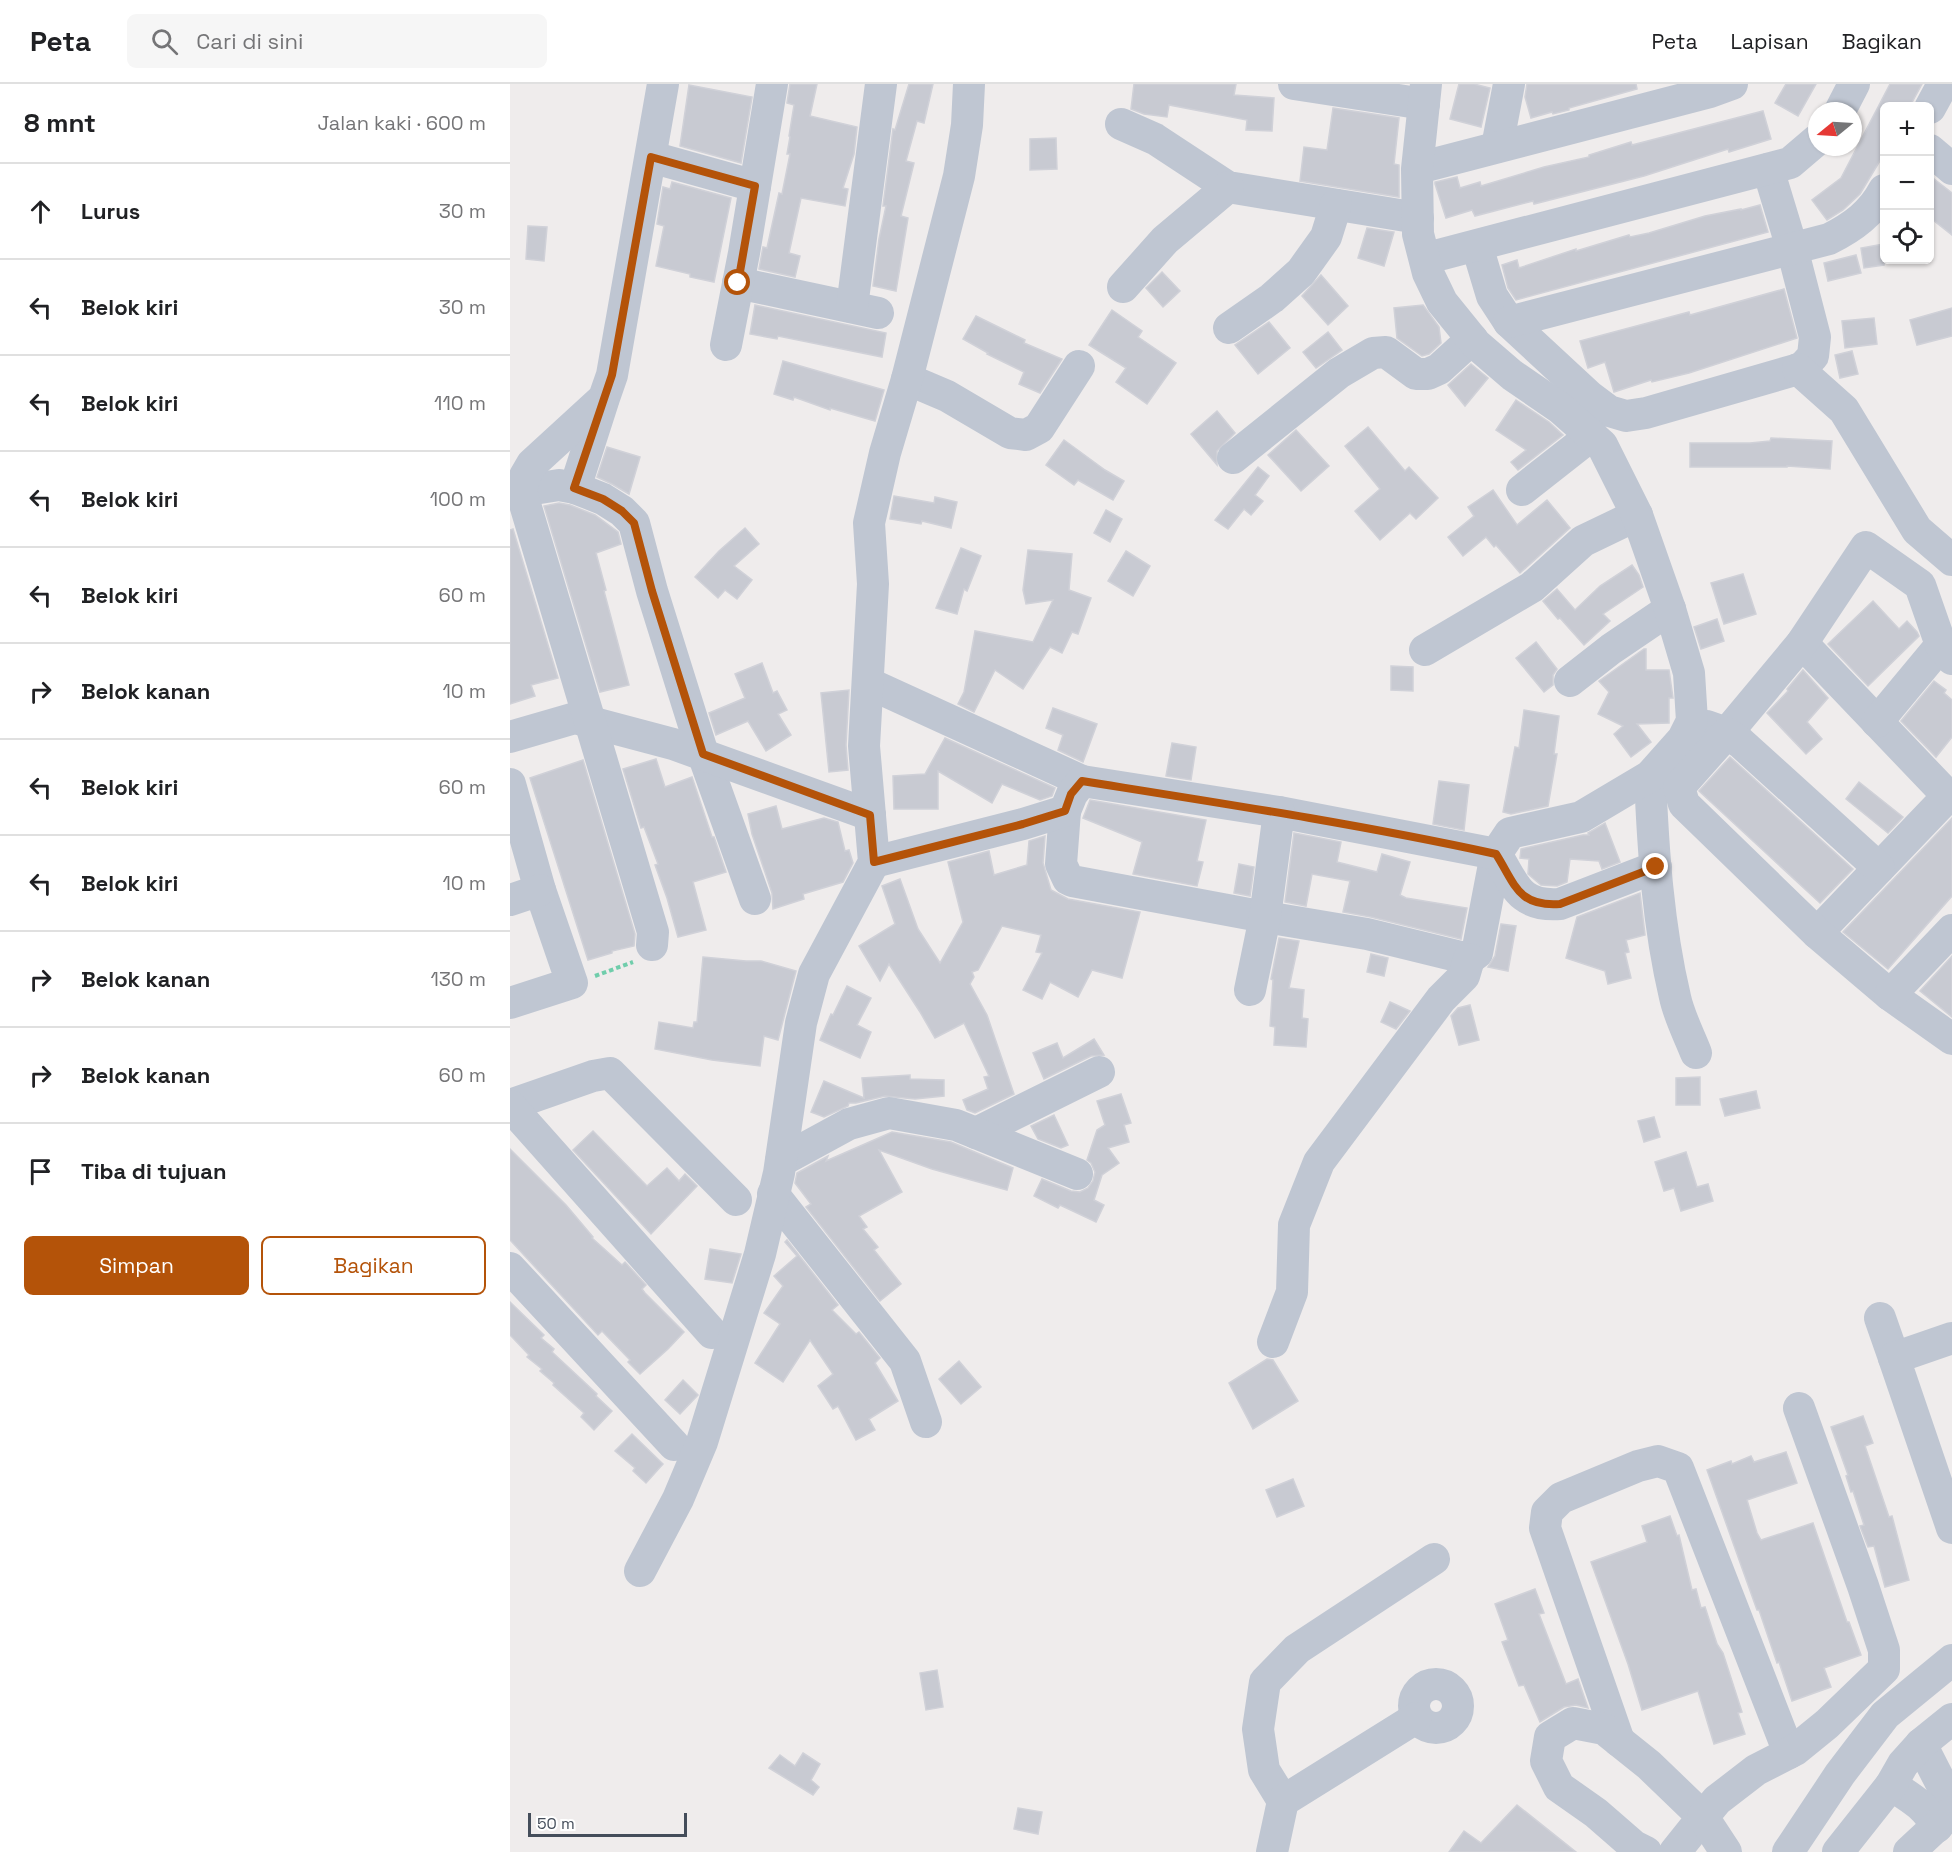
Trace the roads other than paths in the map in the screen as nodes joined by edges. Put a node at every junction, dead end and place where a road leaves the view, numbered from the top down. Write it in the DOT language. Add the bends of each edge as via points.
graph roads {
  1 [pos="663,84"];
  2 [pos="772,84"];
  3 [pos="881,84"];
  4 [pos="969,84"];
  5 [pos="1294,84"];
  6 [pos="1509,84"];
  7 [pos="1732,84"];
  8 [pos="1854,84"];
  9 [pos="1943,84"];
  10 [pos="1425,94"];
  11 [pos="1845,102"];
  12 [pos="1932,102"];
  13 [pos="1121,124"];
  14 [pos="1497,147"];
  15 [pos="1808,148"];
  16 [pos="1934,154"];
  17 [pos="651,157"];
  18 [pos="1426,166"];
  19 [pos="1768,169"];
  20 [pos="1952,169"];
  21 [pos="755,186"];
  22 [pos="1228,187"];
  23 [pos="1880,198"];
  24 [pos="1336,205"];
  25 [pos="1418,218"];
  26 [pos="1477,246"];
  27 [pos="1792,248"];
  28 [pos="1435,256"];
  29 [pos="738,283"];
  30 [pos="1124,287"];
  31 [pos="1509,322"];
  32 [pos="1229,328"];
  33 [pos="1472,339"];
  34 [pos="726,345"];
  35 [pos="1079,366"];
  36 [pos="1798,369"];
  37 [pos="907,379"];
  38 [pos="604,398"];
  39 [pos="1592,435"];
  40 [pos="1233,458"];
  41 [pos="574,488"];
  42 [pos="1522,490"];
  43 [pos="520,491"];
  44 [pos="1637,515"];
  45 [pos="1952,560"];
  46 [pos="1670,609"];
  47 [pos="1802,643"];
  48 [pos="1425,650"];
  49 [pos="1947,652"];
  50 [pos="1570,681"];
  51 [pos="868,682"];
  52 [pos="1692,721"];
  53 [pos="591,722"];
  54 [pos="1877,722"];
  55 [pos="1727,733"];
  56 [pos="510,737"];
  57 [pos="703,754"];
  58 [pos="1650,776"];
  59 [pos="1082,781"];
  60 [pos="510,784"];
  61 [pos="1950,794"];
  62 [pos="1065,811"];
  63 [pos="1280,812"];
  64 [pos="870,815"];
  65 [pos="1496,854"];
  66 [pos="874,862"];
  67 [pos="1656,867"];
  68 [pos="1879,868"];
  69 [pos="540,890"];
  70 [pos="755,899"];
  71 [pos="510,900"];
  72 [pos="1265,917"];
  73 [pos="1952,930"];
  74 [pos="1817,933"];
  75 [pos="652,945"];
  76 [pos="1469,959"];
  77 [pos="1250,990"];
  78 [pos="1890,995"];
  79 [pos="510,1003"];
  80 [pos="1952,1039"];
  81 [pos="1696,1053"];
  82 [pos="1099,1072"];
  83 [pos="510,1106"];
  84 [pos="976,1133"];
  85 [pos="781,1161"];
  86 [pos="1077,1174"];
  87 [pos="773,1194"];
  88 [pos="735,1200"];
  89 [pos="510,1268"];
  90 [pos="1880,1318"];
  91 [pos="712,1333"];
  92 [pos="1952,1338"];
  93 [pos="1273,1342"];
  94 [pos="1894,1358"];
  95 [pos="1799,1408"];
  96 [pos="926,1422"];
  97 [pos="674,1445"];
  98 [pos="1952,1528"];
  99 [pos="1434,1559"];
  100 [pos="640,1571"];
  101 [pos="1952,1660"];
  102 [pos="1416,1718"];
  103 [pos="1952,1719"];
  104 [pos="1618,1741"];
  105 [pos="1921,1743"];
  106 [pos="1790,1753"];
  107 [pos="1891,1785"];
  108 [pos="1952,1794"];
  109 [pos="1283,1801"];
  110 [pos="1703,1817"];
  111 [pos="1932,1836"];
  112 [pos="1272,1852"];
  113 [pos="1646,1852"];
  114 [pos="1675,1852"];
  115 [pos="1726,1852"];
  116 [pos="1788,1852"];
  117 [pos="1838,1852"];
  1 -- 17 [label="street"];
  2 -- 21 [label="street"];
  3 -- 29 [label="street" via="865,310"];
  4 -- 37 [label="street" via="959,176"];
  5 -- 10 [label="street"];
  6 -- 14 [label="street"];
  7 -- 14 [label="street"];
  8 -- 11 [label="street"];
  9 -- 12 [label="street"];
  10 -- 25 [label="street" via="1417,169"];
  13 -- 22 [label="street" via="1155,139"];
  14 -- 18 [label="street"];
  15 -- 19 [label="street" via="1790,163"];
  16 -- 20 [label="street"];
  17 -- 21 [label="street"];
  17 -- 38 [label="street" via="612,375"];
  19 -- 26 [label="street"];
  19 -- 27 [label="street"];
  21 -- 29 [label="street"];
  22 -- 24 [label="street"];
  22 -- 30 [label="street" via="1165,240"];
  23 -- 27 [label="street" via="1876,206 1842,232"];
  24 -- 25 [label="street"];
  24 -- 32 [label="street" via="1326,237 1301,272"];
  25 -- 33 [label="street" via="1428,273 1442,302"];
  26 -- 28 [label="street"];
  26 -- 31 [label="street" via="1492,296"];
  27 -- 31 [label="street"];
  27 -- 36 [label="street" via="1815,337 1813,356"];
  29 -- 34 [label="street"];
  31 -- 36 [label="street" via="1589,396 1609,411 1626,416"];
  33 -- 39 [label="street" via="1512,375"];
  33 -- 40 [label="street" via="1428,374 1416,374 1386,352 1373,353 1339,374"];
  35 -- 37 [label="street" via="1039,428 1026,435 1010,433 947,396"];
  36 -- 45 [label="street" via="1844,410 1917,530"];
  37 -- 51 [label="street" via="870,523 873,584"];
  38 -- 41 [label="street"];
  38 -- 43 [label="street" via="532,464"];
  39 -- 42 [label="street"];
  39 -- 44 [label="street" via="1602,445"];
  41 -- 43 [label="street"];
  41 -- 57 [label="street" via="603,499 634,523"];
  43 -- 53 [label="street"];
  44 -- 46 [label="street"];
  44 -- 48 [label="street" via="1583,542 1532,587"];
  46 -- 50 [label="street"];
  46 -- 52 [label="street" via="1689,673"];
  47 -- 49 [label="street" via="1866,547 1920,585"];
  47 -- 54 [label="street"];
  47 -- 55 [label="street"];
  49 -- 54 [label="street"];
  51 -- 59 [label="street"];
  51 -- 64 [label="street" via="864,746"];
  52 -- 55 [label="street"];
  52 -- 58 [label="street" via="1683,739"];
  53 -- 56 [label="street" via="575,718"];
  53 -- 57 [label="street"];
  53 -- 75 [label="street" via="653,932"];
  54 -- 61 [label="street"];
  55 -- 68 [label="street"];
  55 -- 74 [label="street" via="1679,787 1684,804"];
  57 -- 64 [label="street"];
  57 -- 70 [label="street"];
  58 -- 65 [label="street" via="1581,817 1510,833"];
  58 -- 67 [label="street"];
  59 -- 62 [label="street" via="1071,794"];
  59 -- 63 [label="street"];
  60 -- 69 [label="street"];
  61 -- 68 [label="street"];
  62 -- 66 [label="street"];
  62 -- 72 [label="street" via="1060,864 1068,879"];
  63 -- 65 [label="street"];
  63 -- 72 [label="street"];
  64 -- 66 [label="street"];
  65 -- 67 [label="street" via="1522,896 1548,905 1560,904"];
  65 -- 76 [label="street" via="1477,953"];
  66 -- 85 [label="street" via="814,974 801,1023"];
  67 -- 81 [label="street" via="1675,999"];
  68 -- 74 [label="street"];
  69 -- 71 [label="street"];
  69 -- 79 [label="street" via="572,983"];
  72 -- 76 [label="street" via="1367,934"];
  72 -- 77 [label="street"];
  73 -- 78 [label="street"];
  74 -- 78 [label="street"];
  76 -- 93 [label="street" via="1464,976 1441,999 1318,1162 1294,1225 1292,1292"];
  78 -- 80 [label="street"];
  82 -- 84 [label="street"];
  83 -- 88 [label="street" via="610,1073"];
  83 -- 91 [label="street"];
  84 -- 85 [label="street" via="956,1125 889,1113 849,1124"];
  84 -- 86 [label="street"];
  85 -- 87 [label="street"];
  87 -- 96 [label="street" via="905,1361"];
  87 -- 100 [label="street" via="760,1254 702,1442 678,1499"];
  89 -- 97 [label="street"];
  90 -- 94 [label="street"];
  92 -- 94 [label="street"];
  94 -- 98 [label="street"];
  95 -- 106 [label="street" via="1884,1650 1884,1669 1827,1724"];
  99 -- 109 [label="street" via="1297,1649 1265,1682 1258,1729 1264,1770"];
  101 -- 116 [label="street" via="1885,1715"];
  102 -- 109 [label="street"];
  103 -- 105 [label="street"];
  104 -- 106 [label="street" via="1545,1528 1547,1512 1561,1498 1658,1461 1678,1468"];
  104 -- 110 [label="street"];
  104 -- 113 [label="street" via="1604,1729 1573,1723 1550,1737 1546,1761 1559,1787"];
  105 -- 107 [label="street"];
  105 -- 108 [label="street" via="1942,1785"];
  106 -- 110 [label="street" via="1748,1776 1717,1800"];
  107 -- 111 [label="street" via="1929,1813"];
  107 -- 117 [label="street"];
  109 -- 112 [label="street"];
  110 -- 114 [label="street"];
  110 -- 115 [label="street"];
}
